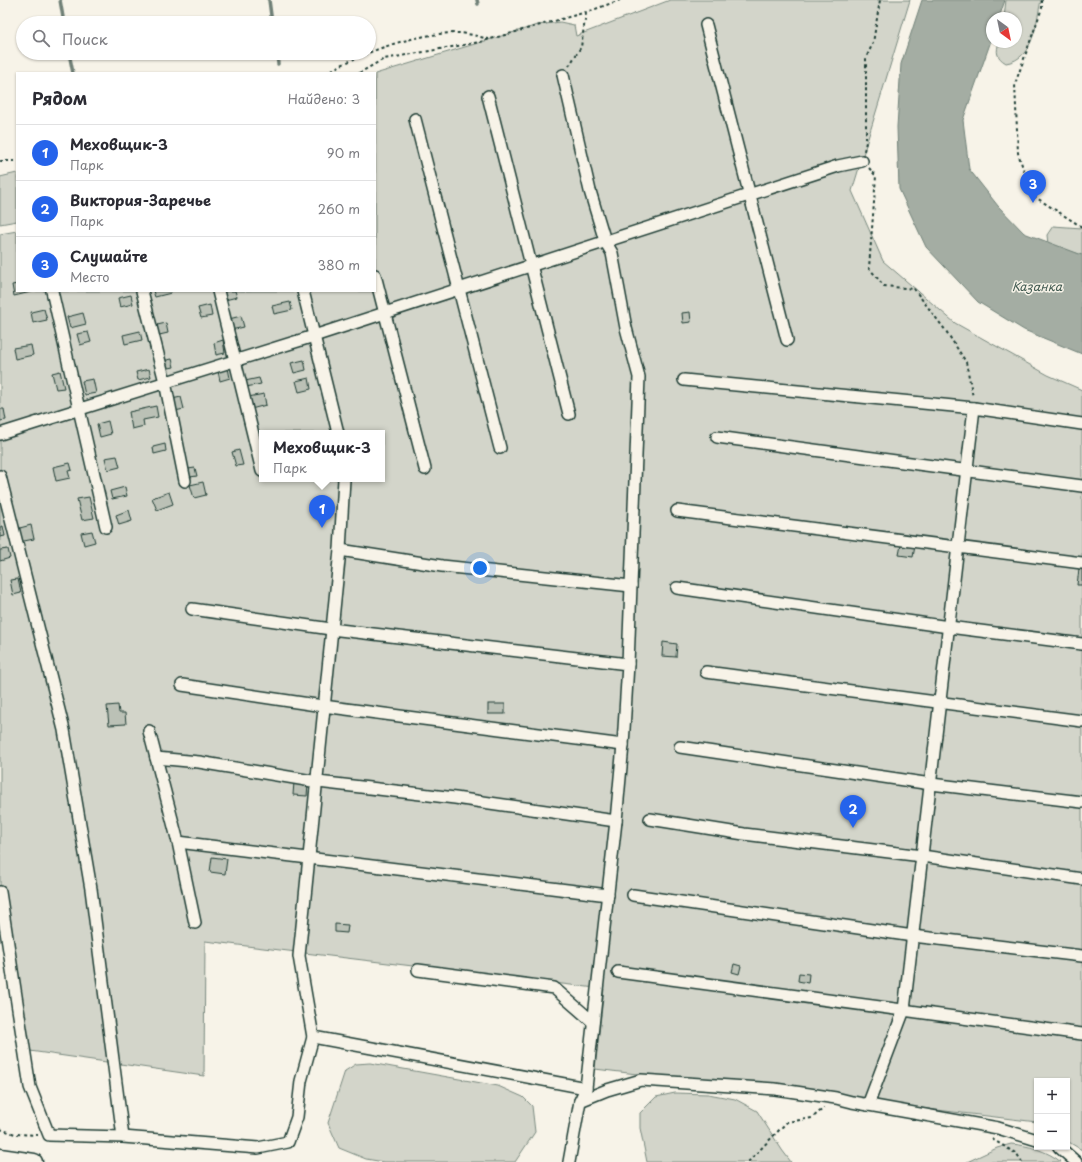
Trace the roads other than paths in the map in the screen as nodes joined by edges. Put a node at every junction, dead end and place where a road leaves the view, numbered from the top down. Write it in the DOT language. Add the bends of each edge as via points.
graph roads {
  1 [pos="706,25"];
  2 [pos="563,76"];
  3 [pos="488,96"];
  4 [pos="415,119"];
  5 [pos="862,161"];
  6 [pos="748,195"];
  7 [pos="605,241"];
  8 [pos="530,266"];
  9 [pos="376,279"];
  10 [pos="458,289"];
  11 [pos="52,292"];
  12 [pos="142,292"];
  13 [pos="218,292"];
  14 [pos="302,292"];
  15 [pos="385,313"];
  16 [pos="314,336"];
  17 [pos="787,340"];
  18 [pos="235,360"];
  19 [pos="684,380"];
  20 [pos="165,382"];
  21 [pos="974,408"];
  22 [pos="79,409"];
  23 [pos="569,414"];
  24 [pos="1082,424"];
  25 [pos="337,430"];
  26 [pos="0,434"];
  27 [pos="717,437"];
  28 [pos="500,448"];
  29 [pos="259,459"];
  30 [pos="425,469"];
  31 [pos="967,471"];
  32 [pos="0,476"];
  33 [pos="185,481"];
  34 [pos="344,482"];
  35 [pos="1082,486"];
  36 [pos="677,511"];
  37 [pos="106,527"];
  38 [pos="958,547"];
  39 [pos="340,550"];
  40 [pos="1082,563"];
  41 [pos="631,586"];
  42 [pos="677,588"];
  43 [pos="192,609"];
  44 [pos="949,627"];
  45 [pos="331,629"];
  46 [pos="1082,644"];
  47 [pos="628,664"];
  48 [pos="706,672"];
  49 [pos="182,685"];
  50 [pos="940,702"];
  51 [pos="323,706"];
  52 [pos="1082,721"];
  53 [pos="149,731"];
  54 [pos="623,744"];
  55 [pos="680,746"];
  56 [pos="156,758"];
  57 [pos="318,782"];
  58 [pos="931,784"];
  59 [pos="1082,802"];
  60 [pos="650,819"];
  61 [pos="616,821"];
  62 [pos="178,842"];
  63 [pos="922,856"];
  64 [pos="308,857"];
  65 [pos="1082,879"];
  66 [pos="0,892"];
  67 [pos="608,895"];
  68 [pos="634,895"];
  69 [pos="195,923"];
  70 [pos="913,936"];
  71 [pos="1082,956"];
  72 [pos="418,970"];
  73 [pos="618,972"];
  74 [pos="904,1010"];
  75 [pos="593,1022"];
  76 [pos="1082,1034"];
  77 [pos="313,1037"];
  78 [pos="586,1088"];
  79 [pos="580,1101"];
  80 [pos="868,1105"];
  81 [pos="124,1138"];
  82 [pos="1034,1139"];
  83 [pos="1062,1150"];
  84 [pos="0,1157"];
  85 [pos="34,1162"];
  86 [pos="569,1162"];
  87 [pos="1076,1162"];
  1 -- 6 [label="street"];
  2 -- 7 [label="street" via="590,191"];
  3 -- 8 [label="street"];
  4 -- 10 [label="street"];
  5 -- 6 [label="street" via="838,166"];
  6 -- 7 [label="street"];
  6 -- 17 [label="street"];
  7 -- 8 [label="street"];
  7 -- 41 [label="street" via="612,253 626,328 639,377"];
  8 -- 10 [label="street"];
  8 -- 23 [label="street"];
  9 -- 15 [label="street"];
  10 -- 15 [label="street"];
  10 -- 28 [label="street"];
  11 -- 22 [label="street"];
  12 -- 20 [label="street"];
  13 -- 18 [label="street"];
  14 -- 16 [label="street"];
  15 -- 16 [label="street"];
  15 -- 30 [label="street"];
  16 -- 18 [label="street"];
  16 -- 25 [label="street"];
  18 -- 20 [label="street"];
  18 -- 29 [label="street"];
  19 -- 21 [label="street"];
  20 -- 22 [label="street"];
  20 -- 33 [label="street"];
  21 -- 24 [label="street"];
  21 -- 31 [label="street"];
  22 -- 26 [label="street"];
  22 -- 37 [label="street"];
  27 -- 31 [label="street"];
  31 -- 35 [label="street"];
  31 -- 38 [label="street"];
  32 -- 81 [label="street" via="64,730 92,889"];
  34 -- 39 [label="street"];
  36 -- 38 [label="street"];
  38 -- 40 [label="street"];
  38 -- 44 [label="street"];
  39 -- 41 [label="street" via="442,566"];
  39 -- 45 [label="street"];
  41 -- 47 [label="street"];
  42 -- 44 [label="street"];
  43 -- 45 [label="street"];
  44 -- 46 [label="street"];
  44 -- 50 [label="street"];
  45 -- 47 [label="street"];
  45 -- 51 [label="street"];
  47 -- 54 [label="street"];
  48 -- 50 [label="street"];
  49 -- 51 [label="street"];
  50 -- 52 [label="street"];
  50 -- 58 [label="street"];
  51 -- 54 [label="street"];
  51 -- 57 [label="street"];
  53 -- 56 [label="street"];
  54 -- 61 [label="street"];
  55 -- 58 [label="street"];
  56 -- 57 [label="street" via="199,762"];
  56 -- 62 [label="street"];
  57 -- 61 [label="street"];
  57 -- 64 [label="street"];
  58 -- 59 [label="street"];
  58 -- 63 [label="street"];
  60 -- 63 [label="street" via="744,834"];
  61 -- 67 [label="street"];
  62 -- 64 [label="street"];
  62 -- 69 [label="street"];
  63 -- 65 [label="street"];
  63 -- 70 [label="street"];
  64 -- 67 [label="street"];
  64 -- 77 [label="street" via="299,956"];
  66 -- 81 [label="street" via="30,1086 49,1135"];
  67 -- 75 [label="street"];
  68 -- 70 [label="street"];
  70 -- 71 [label="street"];
  70 -- 74 [label="street"];
  72 -- 75 [label="street" via="554,988"];
  73 -- 74 [label="street"];
  74 -- 76 [label="street"];
  74 -- 80 [label="street"];
  75 -- 78 [label="street"];
  77 -- 78 [label="street"];
  77 -- 81 [label="street" via="301,1081 297,1117 288,1142 258,1148"];
  78 -- 79 [label="street"];
  79 -- 80 [label="street" via="641,1080 775,1089"];
  79 -- 86 [label="street"];
  80 -- 82 [label="street" via="998,1128"];
  83 -- 87 [label="street"];
  84 -- 85 [label="highway"];
}
